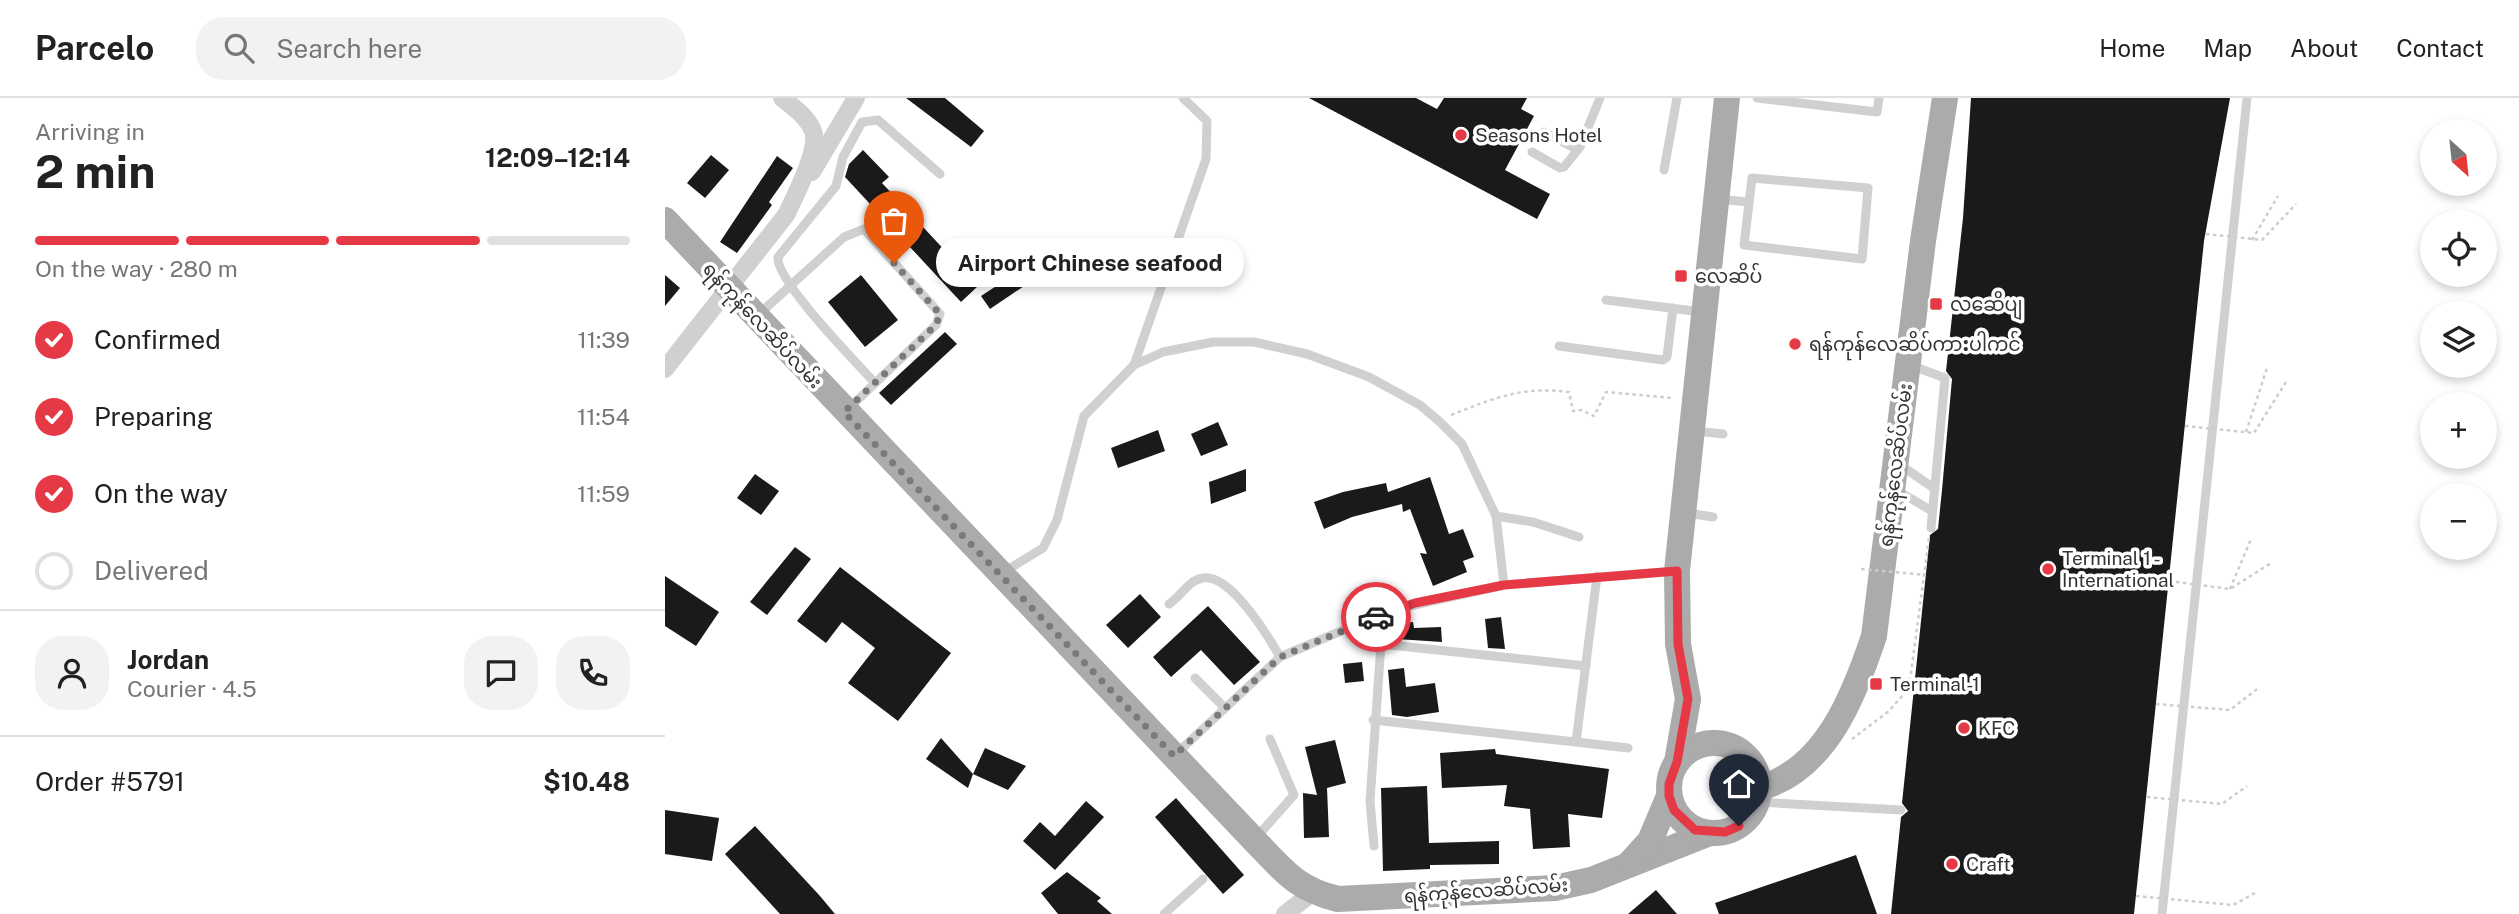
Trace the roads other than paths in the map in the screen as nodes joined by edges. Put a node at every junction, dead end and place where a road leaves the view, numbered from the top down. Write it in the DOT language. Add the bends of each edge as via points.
graph roads {
  1 [pos="782,98"];
  2 [pos="856,98"];
  3 [pos="1183,98"];
  4 [pos="1599,98"];
  5 [pos="1677,98"];
  6 [pos="1727,98"];
  7 [pos="1757,98"];
  8 [pos="1879,98"];
  9 [pos="1945,98"];
  10 [pos="2247,98"];
  11 [pos="1544,132"];
  12 [pos="1578,150"];
  13 [pos="1532,152"];
  14 [pos="1664,170"];
  15 [pos="940,174"];
  16 [pos="796,194"];
  17 [pos="1717,198"];
  18 [pos="1748,202"];
  19 [pos="665,220"];
  20 [pos="730,287"];
  21 [pos="789,287"];
  22 [pos="1606,300"];
  23 [pos="1673,308"];
  24 [pos="1704,312"];
  25 [pos="757,317"];
  26 [pos="1559,346"];
  27 [pos="1908,364"];
  28 [pos="1134,365"];
  29 [pos="665,369"];
  30 [pos="875,383"];
  31 [pos="844,412"];
  32 [pos="1691,430"];
  33 [pos="1723,434"];
  34 [pos="1894,475"];
  35 [pos="1935,489"];
  36 [pos="1932,511"];
  37 [pos="1682,512"];
  38 [pos="1496,516"];
  39 [pos="1713,517"];
  40 [pos="1931,528"];
  41 [pos="1579,537"];
  42 [pos="1677,571"];
  43 [pos="1000,575"];
  44 [pos="1597,576"];
  45 [pos="1504,585"];
  46 [pos="1169,604"];
  47 [pos="1371,619"];
  48 [pos="1381,644"];
  49 [pos="1280,657"];
  50 [pos="1585,667"];
  51 [pos="1195,678"];
  52 [pos="1225,708"];
  53 [pos="1373,720"];
  54 [pos="1270,739"];
  55 [pos="1576,741"];
  56 [pos="1628,748"];
  57 [pos="1174,756"];
  58 [pos="1677,762"];
  59 [pos="1759,795"];
  60 [pos="1669,796"];
  61 [pos="1901,810"];
  62 [pos="1710,833"];
  63 [pos="1254,840"];
  64 [pos="1374,846"];
  65 [pos="1626,866"];
  66 [pos="1203,879"];
  67 [pos="1312,892"];
  68 [pos="1164,914"];
  69 [pos="1285,914"];
  70 [pos="2162,914"];
  1 -- 16 [label="street" via="803,115 814,133"];
  2 -- 16 [label="street"];
  3 -- 28 [label="lane" via="1207,121 1206,159"];
  4 -- 12 [label="lane"];
  5 -- 14 [label="lane"];
  6 -- 17 [label="main road"];
  7 -- 8 [label="lane" via="1877,112"];
  9 -- 27 [label="main road, ရန်ကုန်လေဆိပ်လမ်း"];
  10 -- 70 [label="lane"];
  11 -- 12 [label="lane"];
  12 -- 13 [label="lane" via="1562,168"];
  15 -- 21 [label="lane" via="878,120 862,122 843,158 836,186 778,257 777,265"];
  16 -- 20 [label="street" via="786,215"];
  17 -- 18 [label="lane"];
  17 -- 24 [label="main road"];
  18 -- 18 [label="lane" via="1752,178 1868,188 1862,259 1744,245"];
  19 -- 20 [label="main road, ရန်ကုန်လေဆိပ်လမ်း"];
  20 -- 25 [label="main road, ရန်ကုန်လေဆိပ်လမ်း"];
  20 -- 29 [label="street"];
  21 -- 25 [label="lane"];
  21 -- 30 [label="lane"];
  21 -- 30 [label="lane" via="844,237 864,229 940,314 936,325"];
  22 -- 23 [label="lane"];
  23 -- 24 [label="lane"];
  23 -- 26 [label="lane" via="1663,360"];
  24 -- 32 [label="main road"];
  25 -- 31 [label="main road, ရန်ကုန်လေဆိပ်လမ်း"];
  27 -- 34 [label="main road, ရန်ကုန်လေဆိပ်လမ်း"];
  27 -- 35 [label="lane" via="1945,378"];
  28 -- 38 [label="lane" via="1163,352 1213,342 1254,342 1307,354 1369,377 1420,405 1462,444"];
  28 -- 43 [label="lane" via="1084,416 1057,520 1043,548"];
  30 -- 31 [label="lane"];
  31 -- 43 [label="main road, ရန်ကုန်လေဆိပ်လမ်း"];
  32 -- 33 [label="lane"];
  32 -- 37 [label="main road"];
  34 -- 35 [label="lane"];
  34 -- 36 [label="lane"];
  34 -- 59 [label="main road, ရန်ကုန်လေဆိပ်လမ်း" via="1874,636 1858,685 1821,745 1798,770"];
  35 -- 36 [label="lane"];
  36 -- 40 [label="lane"];
  37 -- 39 [label="lane"];
  37 -- 42 [label="main road"];
  38 -- 41 [label="lane"];
  38 -- 45 [label="lane"];
  42 -- 44 [label="lane"];
  42 -- 58 [label="main road" via="1678,644 1688,699"];
  43 -- 57 [label="main road, ရန်ကုန်လေဆိပ်လမ်း"];
  44 -- 45 [label="lane"];
  44 -- 50 [label="lane"];
  45 -- 47 [label="lane" via="1415,603"];
  46 -- 49 [label="lane" via="1193,581 1216,579 1227,585"];
  47 -- 48 [label="lane"];
  47 -- 49 [label="lane"];
  48 -- 50 [label="lane"];
  48 -- 53 [label="lane"];
  49 -- 52 [label="lane"];
  50 -- 55 [label="lane"];
  51 -- 52 [label="lane"];
  52 -- 57 [label="lane"];
  53 -- 55 [label="lane"];
  53 -- 64 [label="lane" via="1370,801"];
  54 -- 63 [label="lane" via="1294,795"];
  55 -- 56 [label="lane"];
  57 -- 63 [label="main road, ရန်ကုန်လေဆိပ်လမ်း"];
  58 -- 59 [label="main road" via="1700,746 1728,745 1751,761"];
  58 -- 60 [label="main road"];
  59 -- 61 [label="lane"];
  59 -- 62 [label="main road" via="1751,815 1739,826"];
  60 -- 62 [label="main road" via="1683,821"];
  60 -- 65 [label="main road, ရန်ကုန်လေဆိပ်လမ်း" via="1650,841"];
  62 -- 65 [label="main road, ရန်ကုန်လေဆိပ်လမ်း"];
  63 -- 67 [label="main road, ရန်ကုန်လေဆိပ်လမ်း" via="1291,878"];
  65 -- 67 [label="main road, ရန်ကုန်လေဆိပ်လမ်း" via="1555,888 1338,903"];
  66 -- 68 [label="lane"];
  67 -- 69 [label="street"];
}
